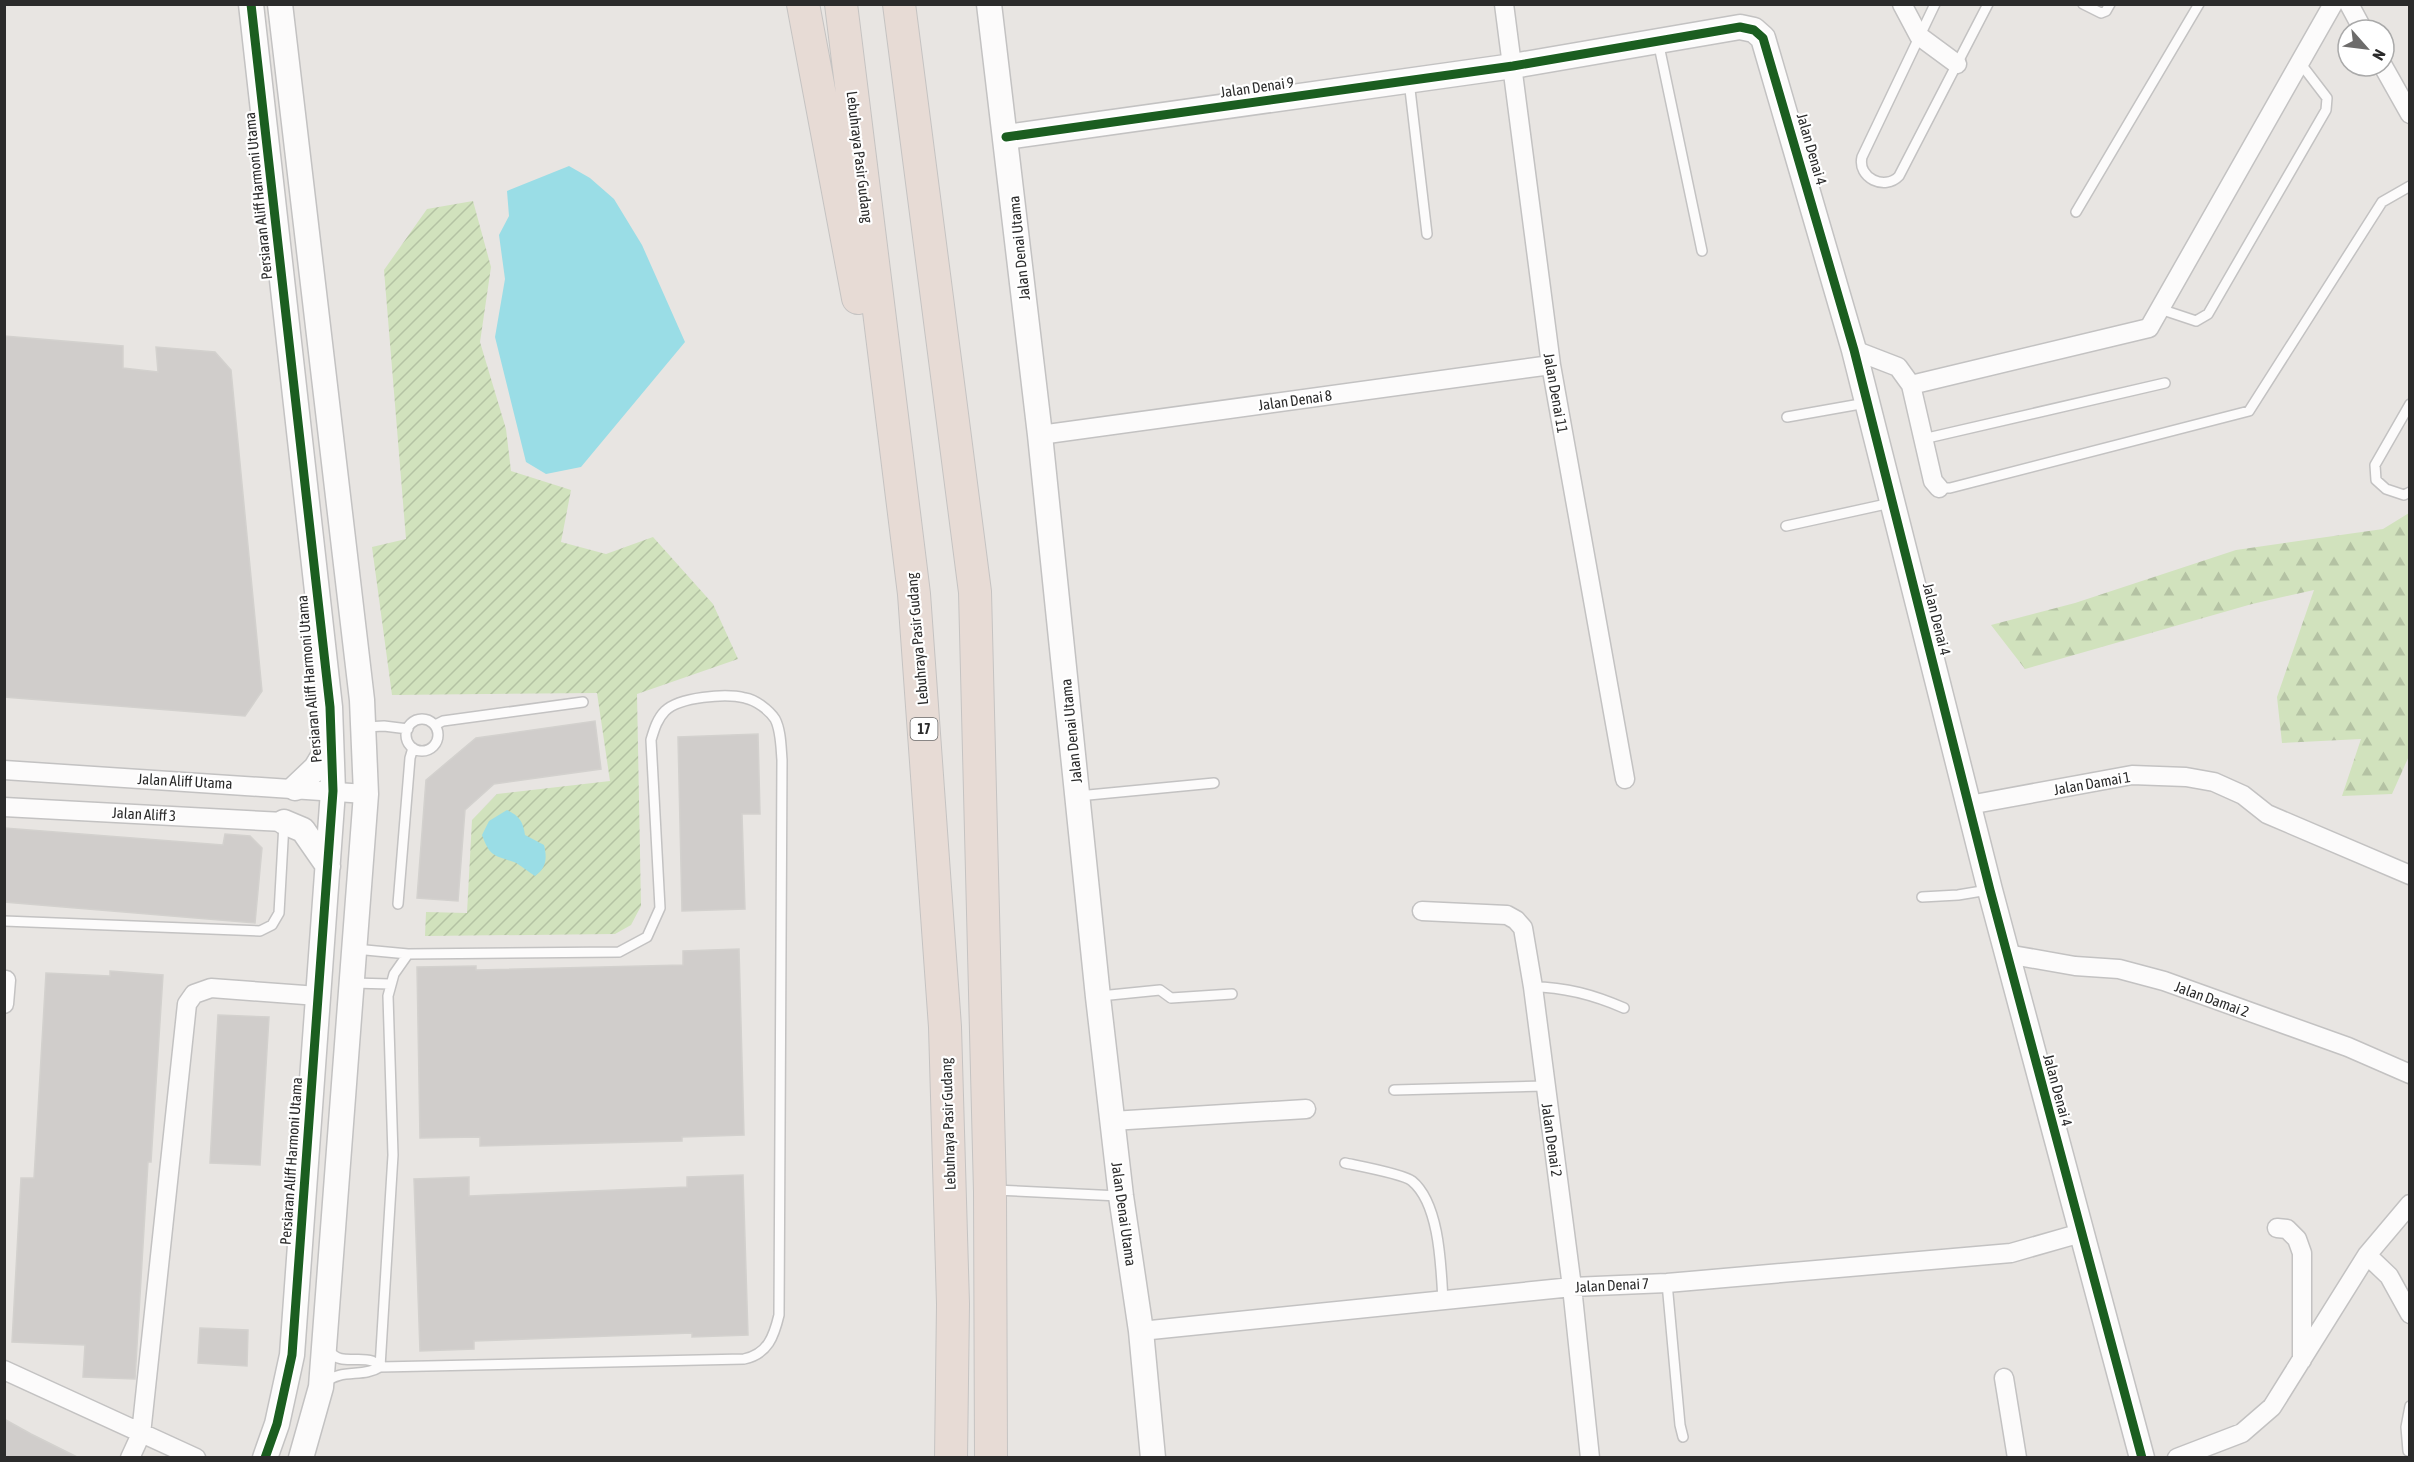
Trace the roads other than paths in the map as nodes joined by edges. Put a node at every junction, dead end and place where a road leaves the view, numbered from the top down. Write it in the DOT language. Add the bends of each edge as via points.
graph roads {
  1 [pos="251,4"];
  2 [pos="280,4"];
  3 [pos="803,4"];
  4 [pos="841,4"];
  5 [pos="899,4"];
  6 [pos="989,4"];
  7 [pos="1504,4"];
  8 [pos="1902,4"];
  9 [pos="1935,4"];
  10 [pos="1988,4"];
  11 [pos="2083,4"];
  12 [pos="2110,4"];
  13 [pos="2199,4"];
  14 [pos="2333,4"];
  15 [pos="2349,4"];
  16 [pos="2357,18"];
  17 [pos="1919,36"];
  18 [pos="1658,41"];
  19 [pos="1957,64"];
  20 [pos="2301,64"];
  21 [pos="1513,66"];
  22 [pos="2390,78"];
  23 [pos="1409,81"];
  24 [pos="2409,114"];
  25 [pos="1006,137"];
  26 [pos="2409,186"];
  27 [pos="2076,212"];
  28 [pos="1427,234"];
  29 [pos="1702,251"];
  30 [pos="2160,309"];
  31 [pos="1854,350"];
  32 [pos="1551,365"];
  33 [pos="2165,383"];
  34 [pos="1911,385"];
  35 [pos="1866,403"];
  36 [pos="2409,404"];
  37 [pos="1787,417"];
  38 [pos="1040,435"];
  39 [pos="1923,439"];
  40 [pos="1939,488"];
  41 [pos="2409,492"];
  42 [pos="1891,503"];
  43 [pos="1786,526"];
  44 [pos="914,594"];
  45 [pos="583,702"];
  46 [pos="435,725"];
  47 [pos="363,728"];
  48 [pos="408,729"];
  49 [pos="331,743"];
  50 [pos="413,748"];
  51 [pos="5,771"];
  52 [pos="1625,779"];
  53 [pos="1214,783"];
  54 [pos="295,788"];
  55 [pos="333,791"];
  56 [pos="366,794"];
  57 [pos="1078,796"];
  58 [pos="1969,805"];
  59 [pos="4,807"];
  60 [pos="284,822"];
  61 [pos="328,866"];
  62 [pos="2409,875"];
  63 [pos="1990,890"];
  64 [pos="1922,897"];
  65 [pos="398,903"];
  66 [pos="1422,911"];
  67 [pos="4,921"];
  68 [pos="355,949"];
  69 [pos="408,954"];
  70 [pos="2007,954"];
  71 [pos="6,980"];
  72 [pos="352,983"];
  73 [pos="390,984"];
  74 [pos="1533,987"];
  75 [pos="1232,994"];
  76 [pos="318,996"];
  77 [pos="1098,997"];
  78 [pos="4,1004"];
  79 [pos="1624,1008"];
  80 [pos="2409,1074"];
  81 [pos="1545,1086"];
  82 [pos="1394,1089"];
  83 [pos="1306,1108"];
  84 [pos="1112,1121"];
  85 [pos="1345,1163"];
  86 [pos="989,1189"];
  87 [pos="1121,1196"];
  88 [pos="2409,1204"];
  89 [pos="2277,1228"];
  90 [pos="2081,1233"];
  91 [pos="2367,1255"];
  92 [pos="1667,1283"];
  93 [pos="1572,1287"];
  94 [pos="1443,1301"];
  95 [pos="2409,1314"];
  96 [pos="1141,1331"];
  97 [pos="324,1341"];
  98 [pos="2302,1362"];
  99 [pos="380,1367"];
  100 [pos="4,1370"];
  101 [pos="2004,1378"];
  102 [pos="321,1387"];
  103 [pos="2409,1406"];
  104 [pos="141,1434"];
  105 [pos="1683,1437"];
  106 [pos="2408,1452"];
  107 [pos="263,1455"];
  108 [pos="130,1458"];
  109 [pos="196,1458"];
  110 [pos="301,1458"];
  111 [pos="951,1458"];
  112 [pos="991,1458"];
  113 [pos="1153,1458"];
  114 [pos="1590,1458"];
  115 [pos="2017,1458"];
  116 [pos="2142,1458"];
  117 [pos="2177,1458"];
  1 -- 49 [label="street, Persiaran Aliff Harmoni Utama"];
  2 -- 47 [label="street"];
  3 -- 44 [label="highway"];
  4 -- 44 [label="highway, Lebuhraya Pasir Gudang / 17"];
  5 -- 86 [label="highway" via="975,592"];
  6 -- 25 [label="street, Jalan Denai Utama"];
  7 -- 21 [label="street, Jalan Denai 11"];
  8 -- 17 [label="street"];
  9 -- 17 [label="lane"];
  10 -- 19 [label="lane"];
  11 -- 12 [label="lane" via="2101,13"];
  13 -- 27 [label="lane"];
  14 -- 20 [label="street"];
  15 -- 16 [label="street"];
  17 -- 19 [label="street"];
  17 -- 19 [label="lane" via="1862,157 1860,164 1868,177 1886,184 1899,176"];
  18 -- 21 [label="street, Jalan Denai 4"];
  18 -- 29 [label="lane"];
  18 -- 31 [label="street, Jalan Denai 4" via="1740,27 1754,30 1763,38"];
  20 -- 30 [label="street"];
  20 -- 30 [label="lane" via="2327,98 2326,110 2208,314 2196,321"];
  21 -- 23 [label="street, Jalan Denai 9"];
  21 -- 32 [label="street, Jalan Denai 11"];
  22 -- 24 [label="street"];
  23 -- 25 [label="street, Jalan Denai 9"];
  23 -- 28 [label="lane"];
  25 -- 38 [label="street, Jalan Denai Utama"];
  26 -- 40 [label="lane" via="2382,201 2249,411"];
  30 -- 34 [label="street" via="2149,328"];
  31 -- 34 [label="street" via="1898,367"];
  31 -- 35 [label="street, Jalan Denai 4"];
  32 -- 38 [label="street, Jalan Denai 8"];
  32 -- 52 [label="street, Jalan Denai 11"];
  33 -- 39 [label="lane"];
  34 -- 39 [label="street"];
  35 -- 37 [label="lane"];
  35 -- 42 [label="street, Jalan Denai 4"];
  36 -- 41 [label="lane" via="2375,465 2376,480 2386,489 2404,495"];
  38 -- 57 [label="street, Jalan Denai Utama"];
  39 -- 40 [label="street" via="1933,481"];
  42 -- 43 [label="lane"];
  42 -- 58 [label="street, Jalan Denai 4"];
  44 -- 111 [label="highway, Lebuhraya Pasir Gudang / 17" via="945,1027 953,1304"];
  45 -- 46 [label="lane"];
  46 -- 48 [label="lane" via="423,719"];
  46 -- 50 [label="lane" via="435,744 428,750"];
  47 -- 48 [label="lane"];
  47 -- 56 [label="street"];
  48 -- 50 [label="lane" via="407,739"];
  49 -- 54 [label="street" via="316,768"];
  49 -- 55 [label="street, Persiaran Aliff Harmoni Utama"];
  50 -- 65 [label="lane"];
  51 -- 54 [label="street, Jalan Aliff Utama"];
  53 -- 57 [label="lane"];
  54 -- 55 [label="street, Jalan Aliff Utama"];
  55 -- 56 [label="street, Jalan Aliff Utama"];
  55 -- 61 [label="street, Persiaran Aliff Harmoni Utama"];
  56 -- 68 [label="street"];
  57 -- 77 [label="street, Jalan Denai Utama"];
  58 -- 62 [label="street, Jalan Damai 1" via="2132,775 2186,777 2214,782 2243,795 2267,814"];
  58 -- 63 [label="street, Jalan Denai 4"];
  59 -- 60 [label="street, Jalan Aliff 3"];
  60 -- 61 [label="street" via="303,830"];
  60 -- 67 [label="lane" via="279,913 272,925 260,931"];
  61 -- 76 [label="street, Persiaran Aliff Harmoni Utama"];
  63 -- 64 [label="lane"];
  63 -- 70 [label="street, Jalan Denai 4"];
  66 -- 74 [label="street, Jalan Denai 2" via="1495,913 1516,920 1523,928"];
  68 -- 69 [label="lane"];
  68 -- 72 [label="street"];
  69 -- 73 [label="lane"];
  69 -- 99 [label="lane" via="619,952 647,938 660,908 651,740 655,725 665,710 678,703 723,695 746,698 776,720 782,760 779,1315 774,1336 755,1356 744,1359"];
  70 -- 80 [label="street, Jalan Damai 2" via="2119,969 2164,981 2348,1047"];
  70 -- 90 [label="street, Jalan Denai 4"];
  71 -- 78 [label="street"];
  72 -- 73 [label="lane"];
  72 -- 97 [label="street"];
  73 -- 99 [label="lane" via="387,1012 393,1155"];
  74 -- 79 [label="lane" via="1579,991"];
  74 -- 81 [label="street, Jalan Denai 2"];
  75 -- 77 [label="lane" via="1171,998 1160,990"];
  76 -- 104 [label="street" via="211,988 194,994 187,1004"];
  76 -- 107 [label="street, Persiaran Aliff Harmoni Utama" via="292,1355 277,1424"];
  77 -- 84 [label="street, Jalan Denai Utama"];
  81 -- 82 [label="lane"];
  81 -- 93 [label="street, Jalan Denai 2"];
  83 -- 84 [label="street"];
  84 -- 87 [label="street, Jalan Denai Utama"];
  85 -- 94 [label="lane" via="1412,1180 1420,1191 1435,1225"];
  86 -- 87 [label="lane"];
  86 -- 112 [label="highway"];
  87 -- 96 [label="street, Jalan Denai Utama"];
  88 -- 91 [label="street"];
  89 -- 98 [label="street" via="2287,1228 2302,1253"];
  90 -- 92 [label="street, Jalan Denai 7" via="2011,1253"];
  90 -- 116 [label="street, Jalan Denai 4"];
  91 -- 95 [label="street" via="2389,1276"];
  91 -- 98 [label="street"];
  92 -- 93 [label="street, Jalan Denai 7"];
  92 -- 105 [label="lane"];
  93 -- 94 [label="street, Jalan Denai 7"];
  93 -- 114 [label="street, Jalan Denai 2"];
  94 -- 96 [label="street, Jalan Denai 7"];
  96 -- 113 [label="street, Jalan Denai Utama"];
  97 -- 99 [label="lane" via="333,1356 372,1361"];
  97 -- 102 [label="street"];
  98 -- 117 [label="street" via="2272,1407 2242,1432"];
  99 -- 102 [label="lane" via="372,1373 331,1377"];
  100 -- 104 [label="street"];
  101 -- 115 [label="street"];
  102 -- 110 [label="street"];
  103 -- 106 [label="lane"];
  104 -- 108 [label="street"];
  104 -- 109 [label="street"];
}
